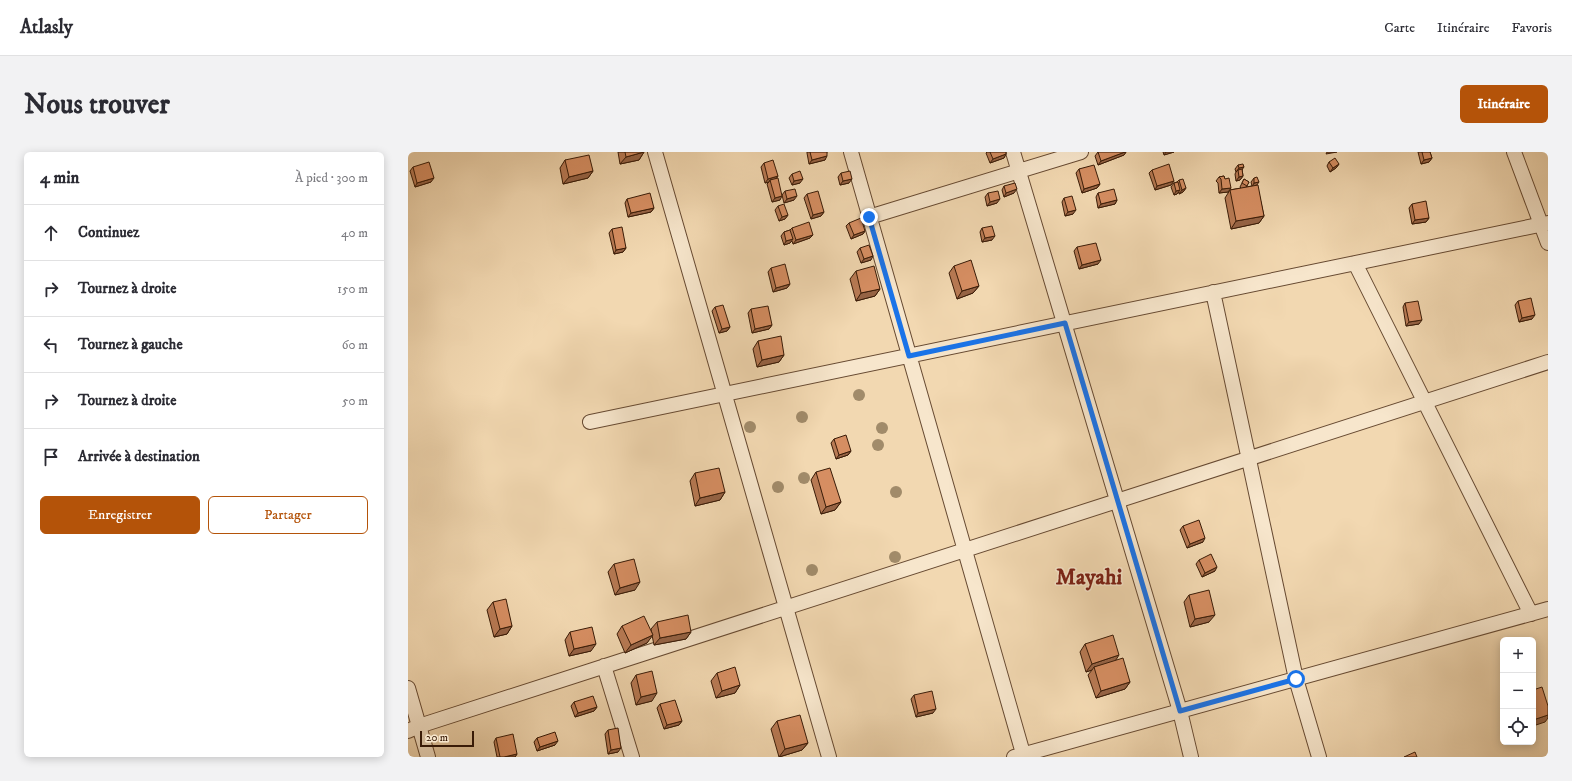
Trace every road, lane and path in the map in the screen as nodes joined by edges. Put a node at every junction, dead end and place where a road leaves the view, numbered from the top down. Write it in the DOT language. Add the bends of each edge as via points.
graph roads {
  1 [pos="655,152"];
  2 [pos="850,152"];
  3 [pos="1014,152"];
  4 [pos="1081,152"];
  5 [pos="1514,152"];
  6 [pos="1019,171"];
  7 [pos="869,217"];
  8 [pos="1545,224"];
  9 [pos="1548,243"];
  10 [pos="1354,263"];
  11 [pos="1213,292"];
  12 [pos="1065,323"];
  13 [pos="909,356"];
  14 [pos="1548,362"];
  15 [pos="724,394"];
  16 [pos="1424,402"];
  17 [pos="590,422"];
  18 [pos="1249,459"];
  19 [pos="1118,501"];
  20 [pos="964,550"];
  21 [pos="786,608"];
  22 [pos="1548,609"];
  23 [pos="1531,614"];
  24 [pos="604,666"];
  25 [pos="1296,679"];
  26 [pos="408,688"];
  27 [pos="1180,711"];
  28 [pos="414,729"];
  29 [pos="1020,756"];
  30 [pos="428,757"];
  31 [pos="632,757"];
  32 [pos="829,757"];
  33 [pos="1191,757"];
  34 [pos="1319,757"];
  1 -- 15 [label="street"];
  2 -- 7 [label="street"];
  3 -- 6 [label="street"];
  4 -- 6 [label="street"];
  5 -- 8 [label="street"];
  6 -- 7 [label="street"];
  6 -- 12 [label="street"];
  7 -- 13 [label="street"];
  8 -- 9 [label="street"];
  8 -- 10 [label="street"];
  10 -- 11 [label="street"];
  10 -- 16 [label="street"];
  11 -- 12 [label="street"];
  11 -- 18 [label="street"];
  12 -- 13 [label="street"];
  12 -- 19 [label="street"];
  13 -- 15 [label="street"];
  13 -- 20 [label="street"];
  14 -- 16 [label="street"];
  15 -- 17 [label="street"];
  15 -- 21 [label="street"];
  16 -- 18 [label="street"];
  16 -- 23 [label="street"];
  18 -- 19 [label="street"];
  18 -- 25 [label="street"];
  19 -- 20 [label="street"];
  19 -- 27 [label="street"];
  20 -- 21 [label="street"];
  20 -- 29 [label="street"];
  21 -- 24 [label="street"];
  21 -- 32 [label="street"];
  22 -- 23 [label="street"];
  23 -- 25 [label="street"];
  24 -- 28 [label="street"];
  24 -- 31 [label="street"];
  25 -- 27 [label="street"];
  25 -- 34 [label="street"];
  26 -- 28 [label="street"];
  27 -- 29 [label="street"];
  27 -- 33 [label="street"];
  28 -- 30 [label="street"];
}
